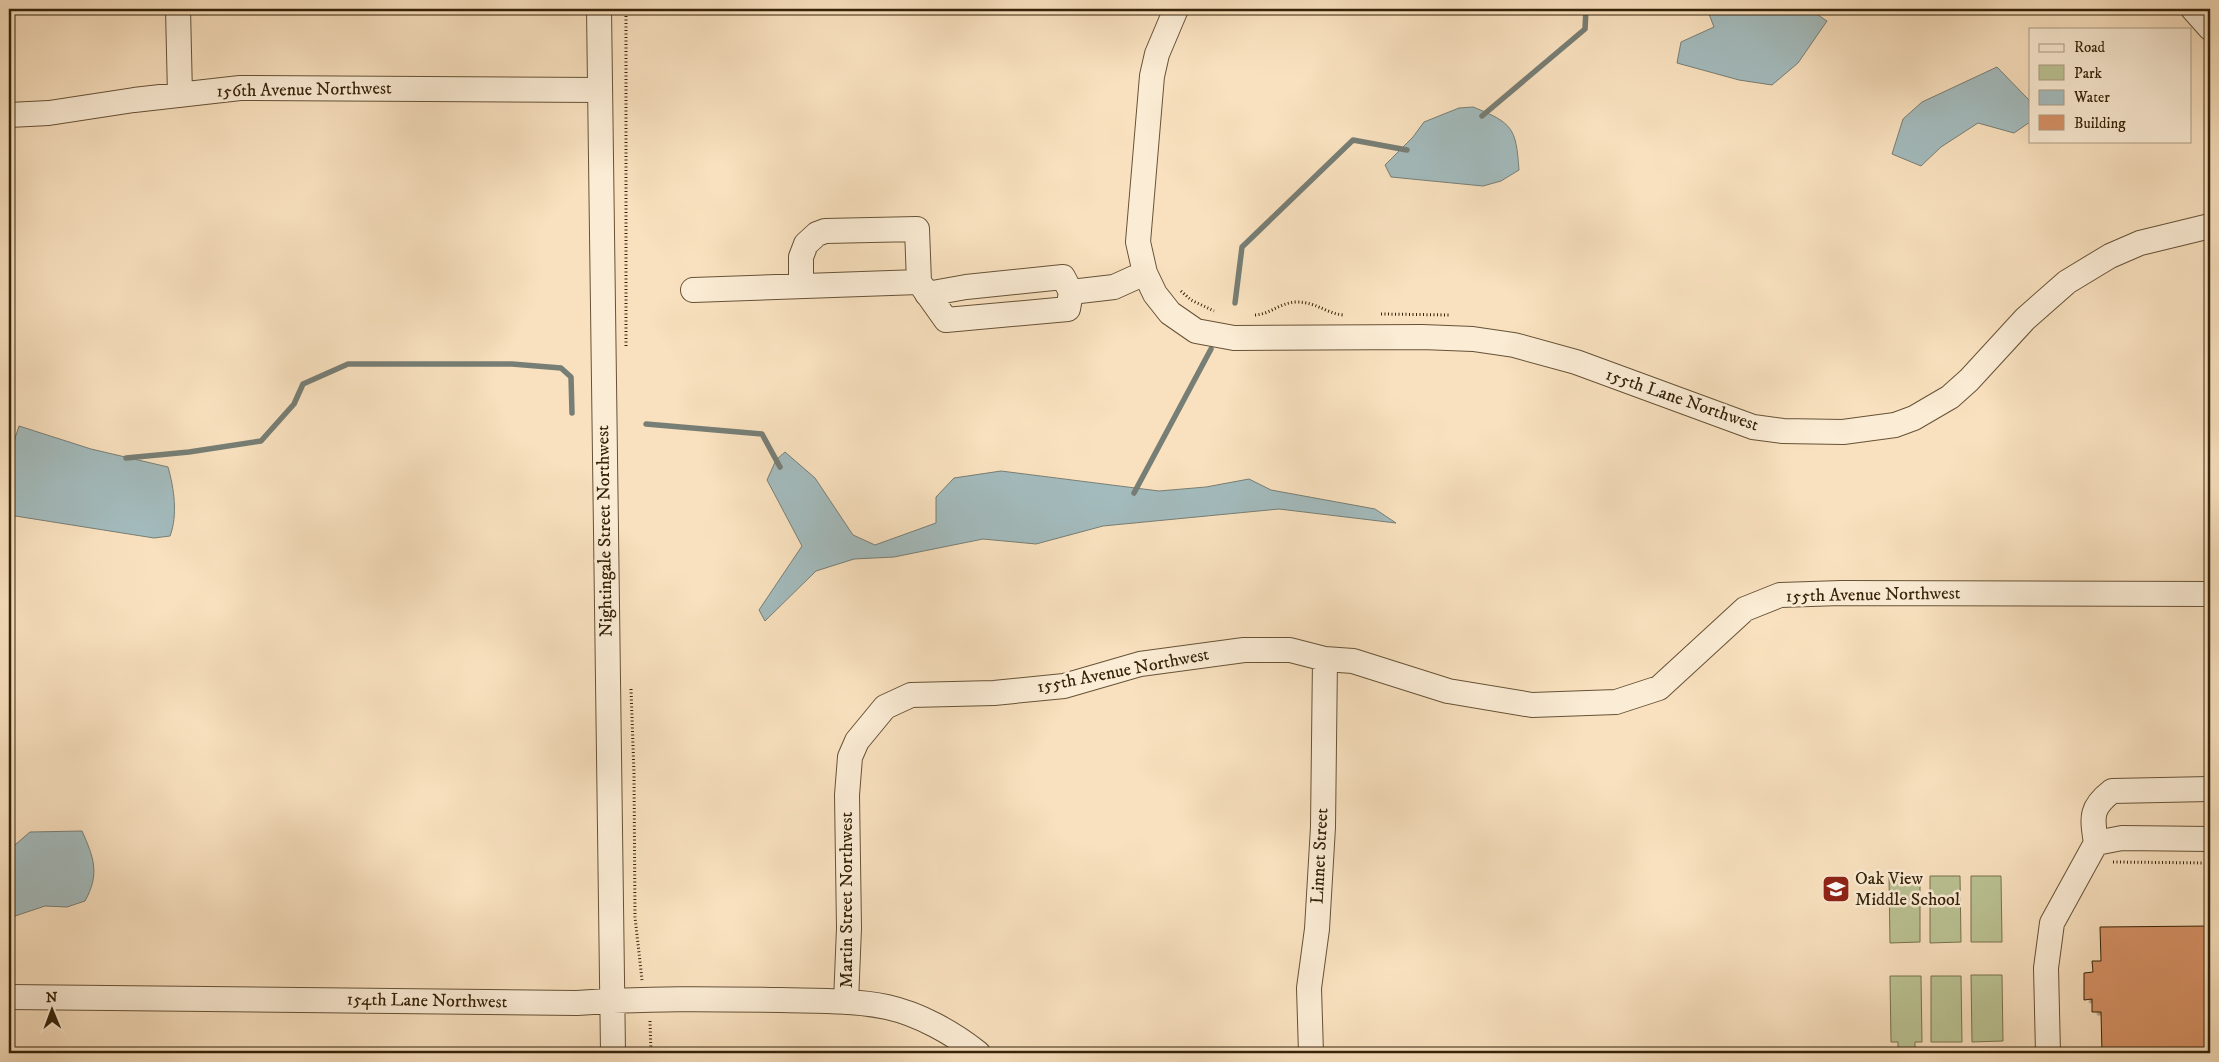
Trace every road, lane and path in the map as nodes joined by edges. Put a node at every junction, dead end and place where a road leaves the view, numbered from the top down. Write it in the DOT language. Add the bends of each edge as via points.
graph roads {
  1 [pos="178,9"];
  2 [pos="600,9"];
  3 [pos="626,9"];
  4 [pos="1176,9"];
  5 [pos="2193,9"];
  6 [pos="2210,28"];
  7 [pos="600,90"];
  8 [pos="180,95"];
  9 [pos="9,115"];
  10 [pos="2210,226"];
  11 [pos="1145,273"];
  12 [pos="801,286"];
  13 [pos="1177,287"];
  14 [pos="923,288"];
  15 [pos="693,290"];
  16 [pos="1071,292"];
  17 [pos="1217,312"];
  18 [pos="1380,314"];
  19 [pos="1347,315"];
  20 [pos="1247,316"];
  21 [pos="1458,316"];
  22 [pos="626,347"];
  23 [pos="2210,594"];
  24 [pos="1325,659"];
  25 [pos="631,680"];
  26 [pos="872,722"];
  27 [pos="2210,789"];
  28 [pos="2210,839"];
  29 [pos="2091,852"];
  30 [pos="2210,863"];
  31 [pos="642,975"];
  32 [pos="9,997"];
  33 [pos="612,1000"];
  34 [pos="846,1002"];
  35 [pos="649,1016"];
  36 [pos="613,1053"];
  37 [pos="651,1053"];
  38 [pos="978,1053"];
  39 [pos="1311,1053"];
  40 [pos="2048,1053"];
  1 -- 8 [label="street"];
  2 -- 7 [label="street, Nightingale Street Northwest"];
  3 -- 22 [label="path"];
  4 -- 11 [label="street, 155th Lane Northwest" via="1157,54 1152,76 1138,242"];
  5 -- 6 [label="street"];
  7 -- 8 [label="street, 156th Avenue Northwest" via="240,88"];
  7 -- 33 [label="street, Nightingale Street Northwest"];
  8 -- 9 [label="street, 156th Avenue Northwest" via="49,113"];
  10 -- 11 [label="street, 155th Lane Northwest" via="2140,243 2085,270 2051,295 1950,397 1914,418 1869,430 1814,432 1753,427 1576,362 1514,345 1473,339 1234,338 1196,332 1170,313 1155,294"];
  11 -- 16 [label="street" via="1114,287"];
  12 -- 14 [label="street"];
  12 -- 14 [label="street" via="801,257 806,244 825,231 918,229"];
  12 -- 15 [label="street"];
  13 -- 17 [label="path" via="1191,300"];
  14 -- 16 [label="street" via="1063,277"];
  14 -- 16 [label="street" via="946,320 1068,309"];
  18 -- 21 [label="path"];
  19 -- 20 [label="path" via="1314,303 1298,302 1286,303 1267,314"];
  23 -- 24 [label="street, 155th Avenue Northwest" via="1780,595 1746,609 1659,688 1616,702 1532,705 1448,691 1353,661"];
  24 -- 26 [label="street, 155th Avenue Northwest" via="1290,650 1244,650 1189,656 1140,664 1064,686 911,696 885,707"];
  24 -- 39 [label="street, Linnet Street" via="1323,827 1310,988"];
  25 -- 31 [label="path" via="635,917"];
  26 -- 34 [label="street, Martin Street Northwest" via="857,741 850,757"];
  27 -- 29 [label="street" via="2112,790 2099,801 2092,816"];
  28 -- 29 [label="street" via="2122,838"];
  29 -- 30 [label="path"];
  29 -- 40 [label="street" via="2052,923 2046,968"];
  32 -- 33 [label="street, 154th Lane Northwest" via="577,1003"];
  33 -- 34 [label="street, 154th Lane Northwest"];
  33 -- 36 [label="street, Nightingale Street Northwest"];
  34 -- 38 [label="street, Martin Street Northwest" via="888,1008 922,1020"];
  35 -- 37 [label="path"];
}
